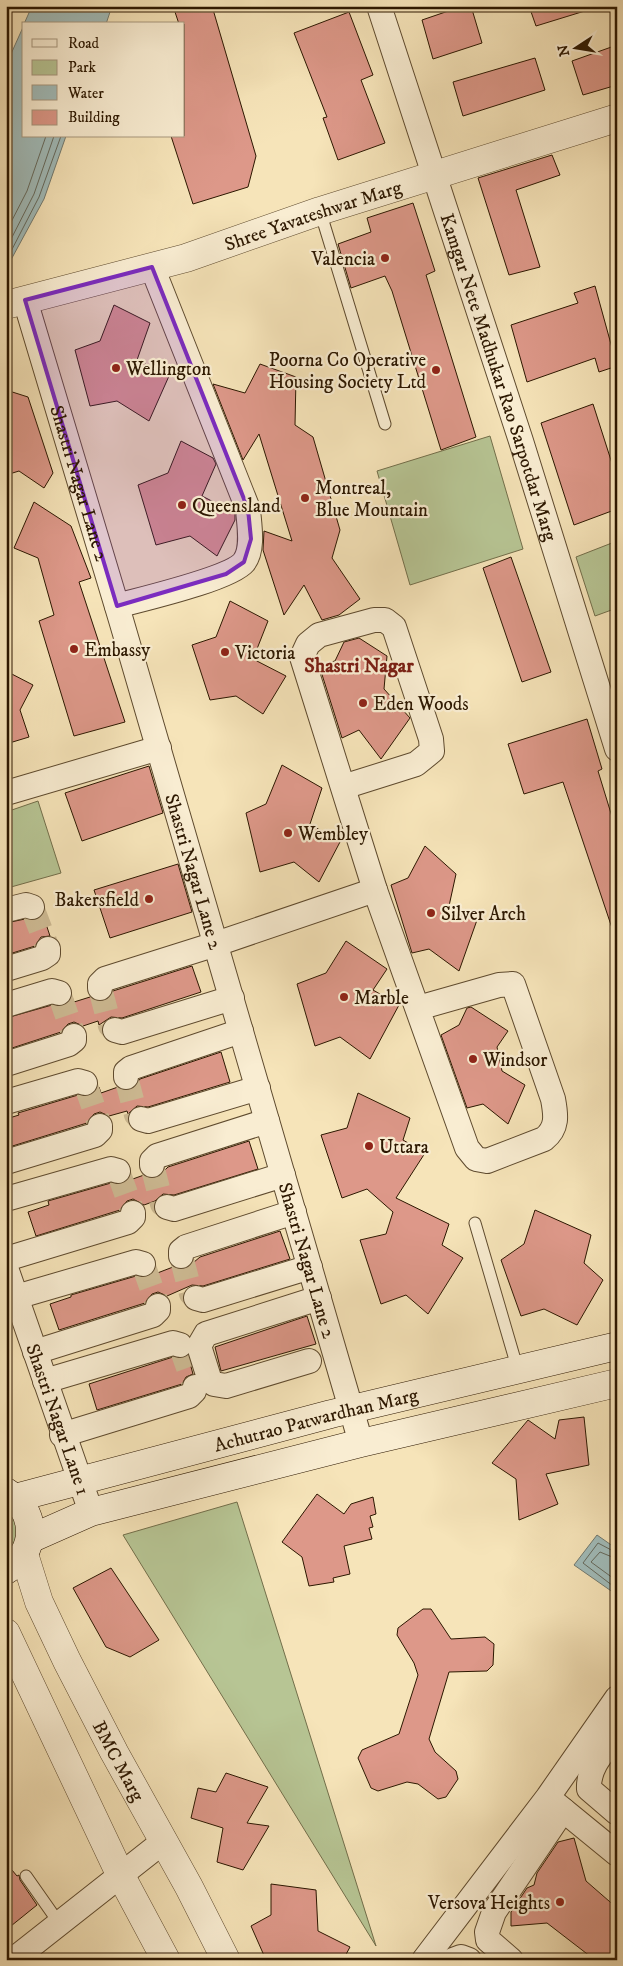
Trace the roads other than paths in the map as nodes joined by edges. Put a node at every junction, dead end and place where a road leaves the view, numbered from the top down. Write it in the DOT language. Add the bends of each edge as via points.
graph roads {
  1 [pos="379,6"];
  2 [pos="617,118"];
  3 [pos="435,174"];
  4 [pos="320,212"];
  5 [pos="152,267"];
  6 [pos="16,303"];
  7 [pos="385,424"];
  8 [pos="117,606"];
  9 [pos="159,748"];
  10 [pos="617,749"];
  11 [pos="343,787"];
  12 [pos="6,793"];
  13 [pos="375,890"];
  14 [pos="32,907"];
  15 [pos="6,910"];
  16 [pos="216,944"];
  17 [pos="48,949"];
  18 [pos="6,969"];
  19 [pos="100,988"];
  20 [pos="59,993"];
  21 [pos="232,998"];
  22 [pos="6,1005"];
  23 [pos="418,1008"];
  24 [pos="115,1030"];
  25 [pos="241,1032"];
  26 [pos="74,1036"];
  27 [pos="6,1064"];
  28 [pos="126,1077"];
  29 [pos="85,1084"];
  30 [pos="258,1088"];
  31 [pos="6,1102"];
  32 [pos="141,1119"];
  33 [pos="267,1121"];
  34 [pos="100,1126"];
  35 [pos="6,1162"];
  36 [pos="152,1165"];
  37 [pos="118,1171"];
  38 [pos="283,1175"];
  39 [pos="6,1199"];
  40 [pos="167,1207"];
  41 [pos="294,1212"];
  42 [pos="133,1213"];
  43 [pos="474,1223"];
  44 [pos="181,1256"];
  45 [pos="6,1259"];
  46 [pos="143,1264"];
  47 [pos="310,1267"];
  48 [pos="6,1268"];
  49 [pos="16,1297"];
  50 [pos="196,1298"];
  51 [pos="319,1298"];
  52 [pos="158,1306"];
  53 [pos="180,1345"];
  54 [pos="617,1346"];
  55 [pos="35,1352"];
  56 [pos="310,1362"];
  57 [pos="518,1370"];
  58 [pos="45,1381"];
  59 [pos="617,1383"];
  60 [pos="195,1387"];
  61 [pos="351,1409"];
  62 [pos="62,1435"];
  63 [pos="361,1443"];
  64 [pos="78,1479"];
  65 [pos="11,1495"];
  66 [pos="91,1512"];
  67 [pos="20,1554"];
  68 [pos="6,1633"];
  69 [pos="617,1698"];
  70 [pos="617,1734"];
  71 [pos="555,1804"];
  72 [pos="617,1813"];
  73 [pos="164,1841"];
  74 [pos="617,1854"];
  75 [pos="120,1874"];
  76 [pos="26,1876"];
  77 [pos="59,1922"];
  78 [pos="13,1960"];
  79 [pos="166,1960"];
  80 [pos="226,1960"];
  81 [pos="424,1960"];
  82 [pos="452,1960"];
  83 [pos="469,1960"];
  84 [pos="511,1960"];
  1 -- 3 [label="street, Kamgar Nete Madhukar Rao Sarpotdar Marg"];
  2 -- 3 [label="street, Shree Yavateshwar Marg"];
  3 -- 4 [label="street, Shree Yavateshwar Marg"];
  3 -- 10 [label="street, Kamgar Nete Madhukar Rao Sarpotdar Marg"];
  4 -- 5 [label="street, Shree Yavateshwar Marg"];
  4 -- 7 [label="lane"];
  5 -- 6 [label="street, Shree Yavateshwar Marg"];
  5 -- 8 [label="street" via="248,509 251,539 244,562 226,574"];
  6 -- 8 [label="street, Shastri Nagar Lane 2"];
  8 -- 9 [label="street, Shastri Nagar Lane 2"];
  9 -- 12 [label="street"];
  9 -- 16 [label="street, Shastri Nagar Lane 2"];
  11 -- 11 [label="street" via="416,764 432,751 431,739 394,626 386,620 374,620 319,635 308,644 302,656"];
  11 -- 13 [label="street"];
  13 -- 16 [label="street"];
  13 -- 23 [label="street"];
  14 -- 15 [label="street" via="26,905"];
  16 -- 19 [label="street" via="105,979"];
  16 -- 21 [label="street, Shastri Nagar Lane 2"];
  17 -- 18 [label="street" via="48,954 42,958"];
  20 -- 22 [label="street" via="52,991"];
  21 -- 24 [label="street" via="122,1032"];
  21 -- 25 [label="street, Shastri Nagar Lane 2"];
  23 -- 23 [label="street" via="467,1148 476,1159 498,1159 551,1133 555,1126 554,1099 513,984"];
  25 -- 28 [label="street" via="131,1068"];
  25 -- 30 [label="street, Shastri Nagar Lane 2"];
  26 -- 27 [label="street" via="68,1044"];
  29 -- 31 [label="street" via="78,1081"];
  30 -- 32 [label="street" via="148,1121"];
  30 -- 33 [label="street, Shastri Nagar Lane 2"];
  33 -- 36 [label="street" via="157,1156"];
  33 -- 38 [label="street, Shastri Nagar Lane 2"];
  34 -- 35 [label="street" via="94,1135"];
  37 -- 39 [label="street" via="111,1169"];
  38 -- 40 [label="street" via="174,1209"];
  38 -- 41 [label="street, Shastri Nagar Lane 2"];
  41 -- 44 [label="street" via="186,1247"];
  41 -- 47 [label="street, Shastri Nagar Lane 2"];
  42 -- 45 [label="street" via="128,1222"];
  43 -- 57 [label="lane"];
  46 -- 49 [label="street" via="136,1262"];
  47 -- 50 [label="street" via="203,1300"];
  47 -- 51 [label="street, Shastri Nagar Lane 2"];
  48 -- 49 [label="street, Shastri Nagar Lane 1"];
  49 -- 55 [label="street, Shastri Nagar Lane 1"];
  51 -- 56 [label="street" via="206,1334 199,1346 210,1381 220,1386"];
  51 -- 61 [label="street, Shastri Nagar Lane 2"];
  52 -- 55 [label="street" via="153,1315"];
  53 -- 58 [label="street" via="173,1342"];
  54 -- 57 [label="street, Achutrao Patwardhan Marg"];
  55 -- 58 [label="street, Shastri Nagar Lane 1"];
  57 -- 61 [label="street, Achutrao Patwardhan Marg"];
  58 -- 62 [label="street, Shastri Nagar Lane 1"];
  59 -- 63 [label="street, Achutrao Patwardhan Marg"];
  60 -- 62 [label="street" via="189,1396"];
  61 -- 63 [label="street, Shastri Nagar Lane 2"];
  61 -- 64 [label="street, Achutrao Patwardhan Marg"];
  62 -- 64 [label="street, Shastri Nagar Lane 1"];
  63 -- 66 [label="street, Achutrao Patwardhan Marg"];
  64 -- 65 [label="street, Achutrao Patwardhan Marg"];
  64 -- 66 [label="street, Shastri Nagar Lane 1"];
  65 -- 67 [label="street, BMC Marg" via="25,1508 30,1524"];
  66 -- 67 [label="street, Achutrao Patwardhan Marg"];
  67 -- 73 [label="street, BMC Marg" via="67,1661"];
  68 -- 75 [label="street"];
  69 -- 71 [label="street"];
  70 -- 72 [label="street" via="593,1768 589,1789"];
  71 -- 74 [label="street"];
  71 -- 81 [label="street"];
  71 -- 84 [label="street" via="489,1923 488,1940"];
  73 -- 75 [label="street"];
  73 -- 80 [label="street, BMC Marg"];
  75 -- 77 [label="street"];
  75 -- 79 [label="street"];
  76 -- 77 [label="lane"];
  77 -- 78 [label="street"];
  82 -- 83 [label="street" via="461,1957"];
}
